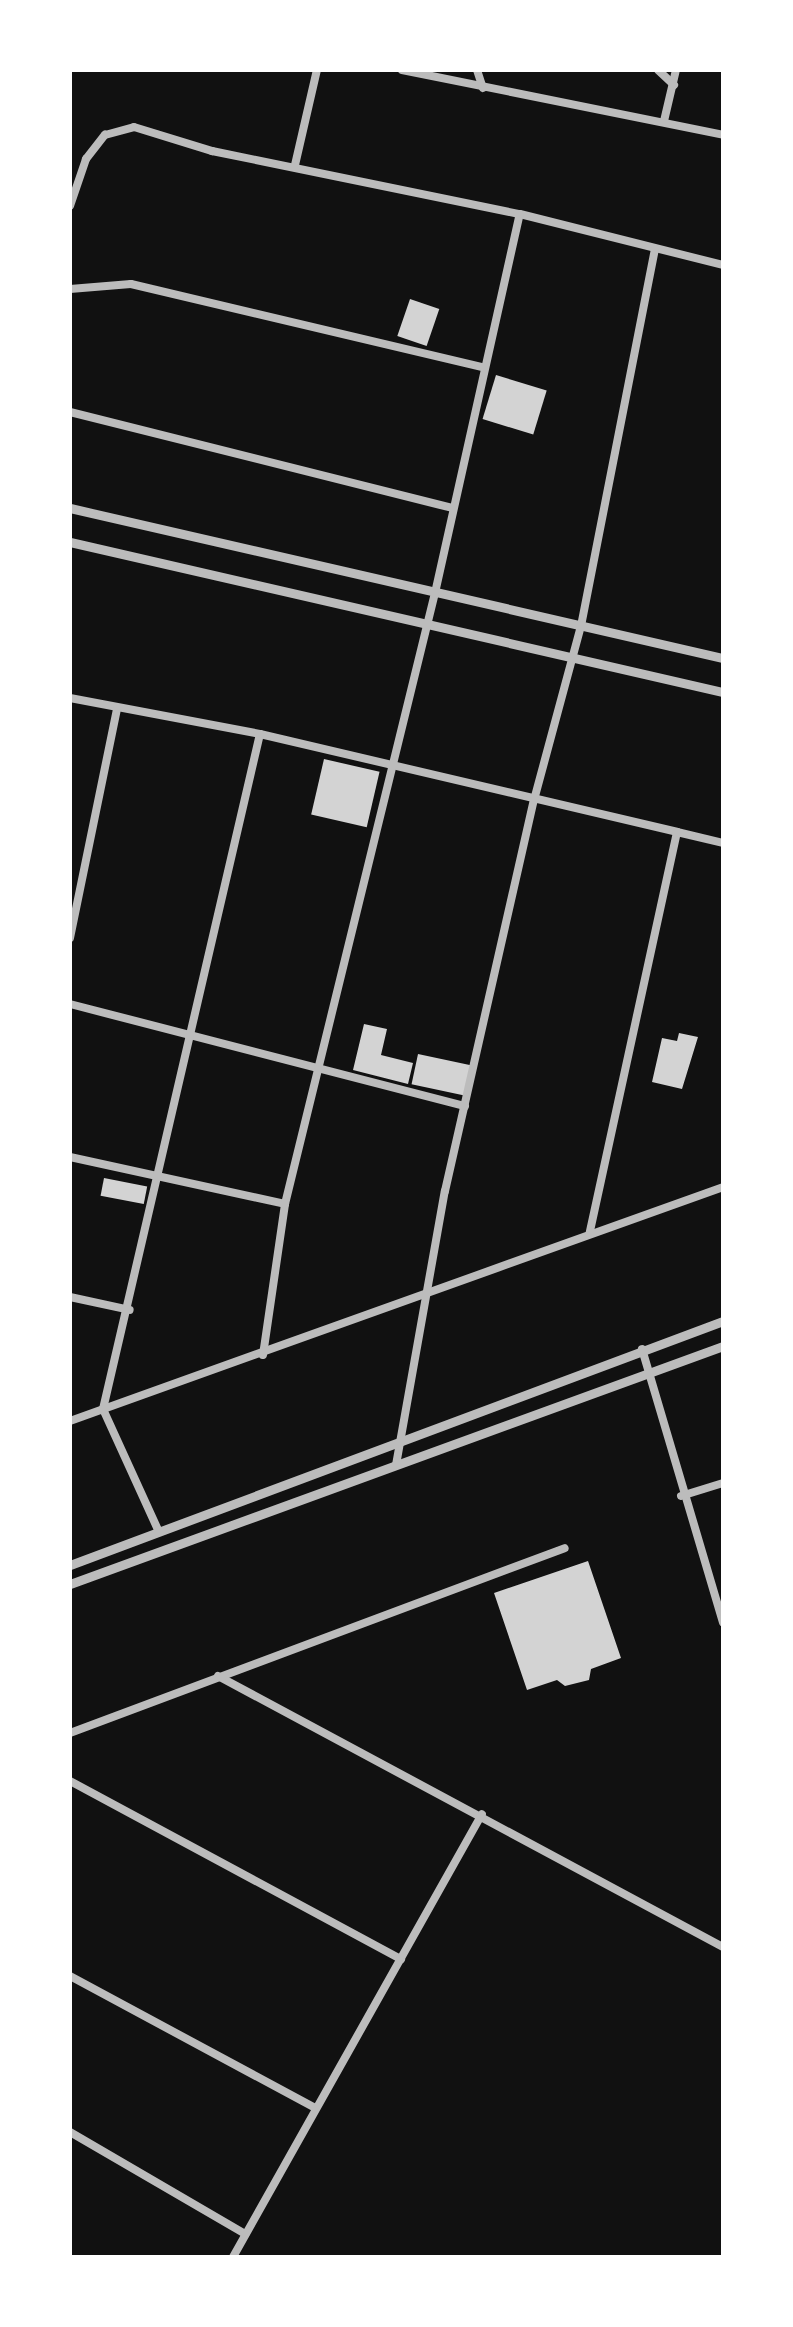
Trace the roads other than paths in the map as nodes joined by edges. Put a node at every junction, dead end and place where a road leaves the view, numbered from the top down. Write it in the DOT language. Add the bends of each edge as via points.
graph roads {
  1 [pos="317,70"];
  2 [pos="402,70"];
  3 [pos="477,70"];
  4 [pos="658,70"];
  5 [pos="676,70"];
  6 [pos="674,85"];
  7 [pos="482,88"];
  8 [pos="664,121"];
  9 [pos="723,135"];
  10 [pos="295,164"];
  11 [pos="70,206"];
  12 [pos="520,214"];
  13 [pos="656,249"];
  14 [pos="723,265"];
  15 [pos="70,289"];
  16 [pos="482,367"];
  17 [pos="70,412"];
  18 [pos="70,508"];
  19 [pos="452,508"];
  20 [pos="70,542"];
  21 [pos="435,593"];
  22 [pos="428,622"];
  23 [pos="581,626"];
  24 [pos="723,658"];
  25 [pos="574,660"];
  26 [pos="723,692"];
  27 [pos="70,698"];
  28 [pos="117,709"];
  29 [pos="260,734"];
  30 [pos="394,765"];
  31 [pos="534,800"];
  32 [pos="677,832"];
  33 [pos="723,843"];
  34 [pos="70,938"];
  35 [pos="70,1004"];
  36 [pos="188,1035"];
  37 [pos="320,1071"];
  38 [pos="465,1106"];
  39 [pos="70,1157"];
  40 [pos="158,1176"];
  41 [pos="723,1187"];
  42 [pos="285,1204"];
  43 [pos="590,1232"];
  44 [pos="426,1288"];
  45 [pos="70,1297"];
  46 [pos="130,1310"];
  47 [pos="723,1320"];
  48 [pos="723,1346"];
  49 [pos="642,1349"];
  50 [pos="263,1355"];
  51 [pos="648,1372"];
  52 [pos="104,1409"];
  53 [pos="70,1421"];
  54 [pos="399,1442"];
  55 [pos="396,1465"];
  56 [pos="723,1483"];
  57 [pos="681,1496"];
  58 [pos="159,1532"];
  59 [pos="565,1548"];
  60 [pos="70,1565"];
  61 [pos="70,1584"];
  62 [pos="720,1599"];
  63 [pos="723,1622"];
  64 [pos="218,1676"];
  65 [pos="70,1733"];
  66 [pos="70,1782"];
  67 [pos="482,1814"];
  68 [pos="723,1947"];
  69 [pos="401,1958"];
  70 [pos="70,1976"];
  71 [pos="313,2107"];
  72 [pos="70,2132"];
  73 [pos="245,2234"];
  74 [pos="234,2257"];
  1 -- 10 [label="street"];
  2 -- 7 [label="street"];
  3 -- 7 [label="street"];
  4 -- 6 [label="street"];
  5 -- 6 [label="street"];
  6 -- 8 [label="street"];
  7 -- 8 [label="street"];
  8 -- 9 [label="street"];
  10 -- 11 [label="street" via="212,151 134,128 104,135 86,158"];
  10 -- 12 [label="street"];
  12 -- 13 [label="street"];
  12 -- 16 [label="street"];
  13 -- 14 [label="street"];
  13 -- 23 [label="street"];
  15 -- 16 [label="street" via="131,284"];
  16 -- 19 [label="street"];
  17 -- 19 [label="street"];
  18 -- 21 [label="street"];
  19 -- 21 [label="street"];
  20 -- 22 [label="street"];
  21 -- 22 [label="street"];
  21 -- 23 [label="street"];
  22 -- 25 [label="street"];
  22 -- 30 [label="street"];
  23 -- 24 [label="street"];
  23 -- 25 [label="street"];
  25 -- 26 [label="street"];
  25 -- 31 [label="street"];
  27 -- 28 [label="street"];
  28 -- 29 [label="street"];
  28 -- 34 [label="street"];
  29 -- 30 [label="street"];
  29 -- 36 [label="street"];
  30 -- 31 [label="street"];
  30 -- 37 [label="street"];
  31 -- 32 [label="street"];
  31 -- 38 [label="street"];
  32 -- 33 [label="street"];
  32 -- 43 [label="street"];
  35 -- 36 [label="street"];
  36 -- 37 [label="street"];
  36 -- 40 [label="street"];
  37 -- 38 [label="street"];
  37 -- 42 [label="street"];
  38 -- 44 [label="street"];
  39 -- 40 [label="street"];
  40 -- 42 [label="street"];
  40 -- 46 [label="street"];
  41 -- 43 [label="street"];
  42 -- 50 [label="street"];
  43 -- 44 [label="street"];
  44 -- 50 [label="street"];
  44 -- 54 [label="street"];
  45 -- 46 [label="street"];
  46 -- 52 [label="street"];
  47 -- 49 [label="street"];
  48 -- 51 [label="street"];
  49 -- 51 [label="street"];
  49 -- 54 [label="street"];
  50 -- 52 [label="street"];
  51 -- 55 [label="street"];
  51 -- 57 [label="street"];
  52 -- 53 [label="street"];
  52 -- 58 [label="street"];
  54 -- 55 [label="street"];
  54 -- 58 [label="street"];
  55 -- 61 [label="street"];
  56 -- 57 [label="street"];
  57 -- 62 [label="street"];
  58 -- 60 [label="street"];
  59 -- 64 [label="street"];
  62 -- 63 [label="street"];
  64 -- 65 [label="street"];
  64 -- 67 [label="street"];
  66 -- 69 [label="street"];
  67 -- 68 [label="street"];
  67 -- 69 [label="street"];
  69 -- 71 [label="street"];
  70 -- 71 [label="street"];
  71 -- 73 [label="street"];
  72 -- 73 [label="street"];
  73 -- 74 [label="street"];
}
